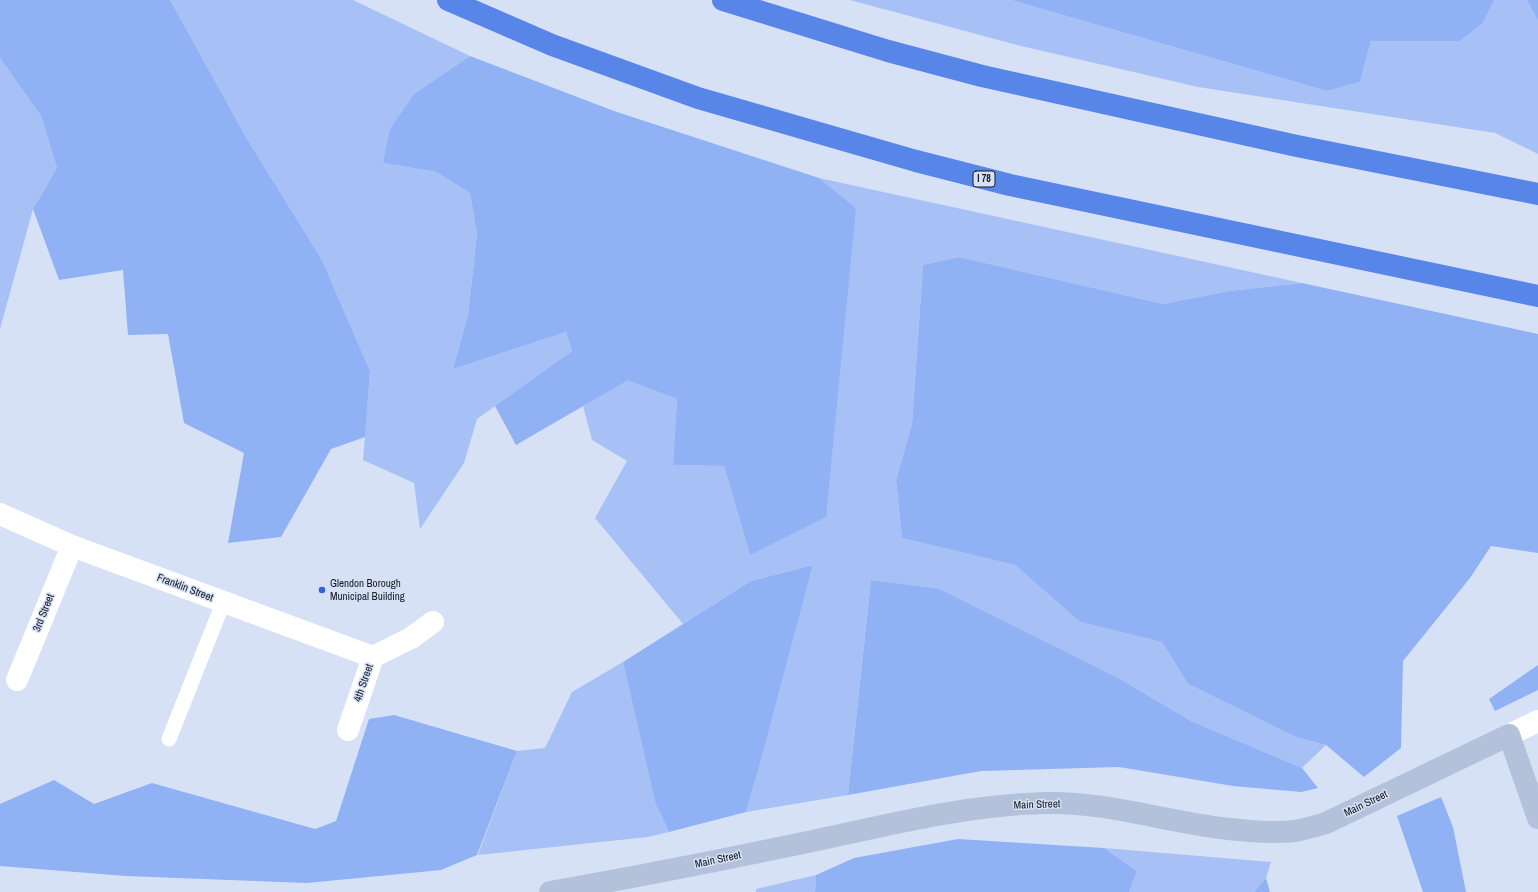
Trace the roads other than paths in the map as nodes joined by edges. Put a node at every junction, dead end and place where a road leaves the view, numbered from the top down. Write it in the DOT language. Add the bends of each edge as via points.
graph roads {
  1 [pos="448,0"];
  2 [pos="723,0"];
  3 [pos="1538,194"];
  4 [pos="1538,296"];
  5 [pos="0,514"];
  6 [pos="72,546"];
  7 [pos="223,603"];
  8 [pos="433,622"];
  9 [pos="373,657"];
  10 [pos="17,680"];
  11 [pos="1538,721"];
  12 [pos="348,730"];
  13 [pos="1509,735"];
  14 [pos="169,739"];
  15 [pos="1538,818"];
  16 [pos="550,892"];
  1 -- 4 [label="highway, I 78" via="552,45 683,93 916,162 1010,185"];
  2 -- 3 [label="highway" via="888,51 982,76 1297,146"];
  5 -- 6 [label="street, Franklin Street"];
  6 -- 7 [label="street, Franklin Street"];
  6 -- 10 [label="street, 3rd Street"];
  7 -- 9 [label="street, Franklin Street"];
  7 -- 14 [label="lane"];
  8 -- 9 [label="street, 4th Street" via="411,638"];
  9 -- 12 [label="street, 4th Street"];
  11 -- 13 [label="street"];
  13 -- 15 [label="main road"];
  13 -- 16 [label="main road, Main Street" via="1326,823 1295,831 1261,832 1208,827 1074,804 1022,804 915,818 660,873"];
}
